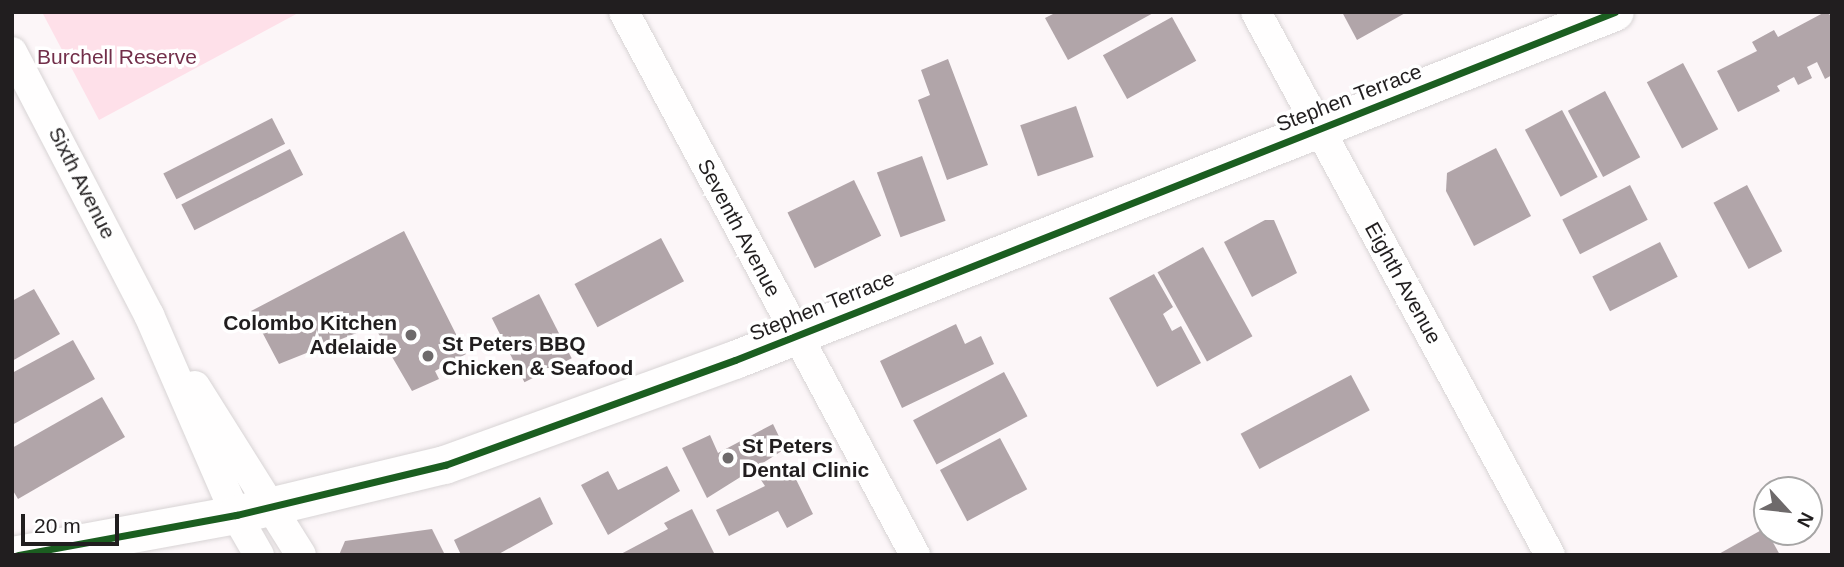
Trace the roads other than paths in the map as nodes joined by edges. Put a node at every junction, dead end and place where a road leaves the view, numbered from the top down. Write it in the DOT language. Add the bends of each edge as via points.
graph roads {
  1 [pos="624,12"];
  2 [pos="1256,12"];
  3 [pos="1615,12"];
  4 [pos="12,52"];
  5 [pos="1318,129"];
  6 [pos="149,315"];
  7 [pos="796,334"];
  8 [pos="273,507"];
  9 [pos="236,515"];
  10 [pos="18,555"];
  11 [pos="259,555"];
  12 [pos="301,555"];
  13 [pos="915,555"];
  14 [pos="1550,555"];
  1 -- 7 [label="street, Seventh Avenue"];
  2 -- 5 [label="street, Eighth Avenue"];
  3 -- 5 [label="main road, Stephen Terrace"];
  4 -- 6 [label="street, Sixth Avenue"];
  5 -- 7 [label="main road, Stephen Terrace"];
  5 -- 14 [label="street, Eighth Avenue"];
  6 -- 8 [label="street, Sixth Avenue"];
  6 -- 9 [label="street, Sixth Avenue"];
  7 -- 8 [label="main road, Stephen Terrace" via="445,465"];
  7 -- 13 [label="street, Seventh Avenue"];
  8 -- 9 [label="main road, Stephen Terrace"];
  8 -- 12 [label="street, Sixth Avenue"];
  9 -- 10 [label="main road, Stephen Terrace"];
  9 -- 11 [label="street, Sixth Avenue"];
}
